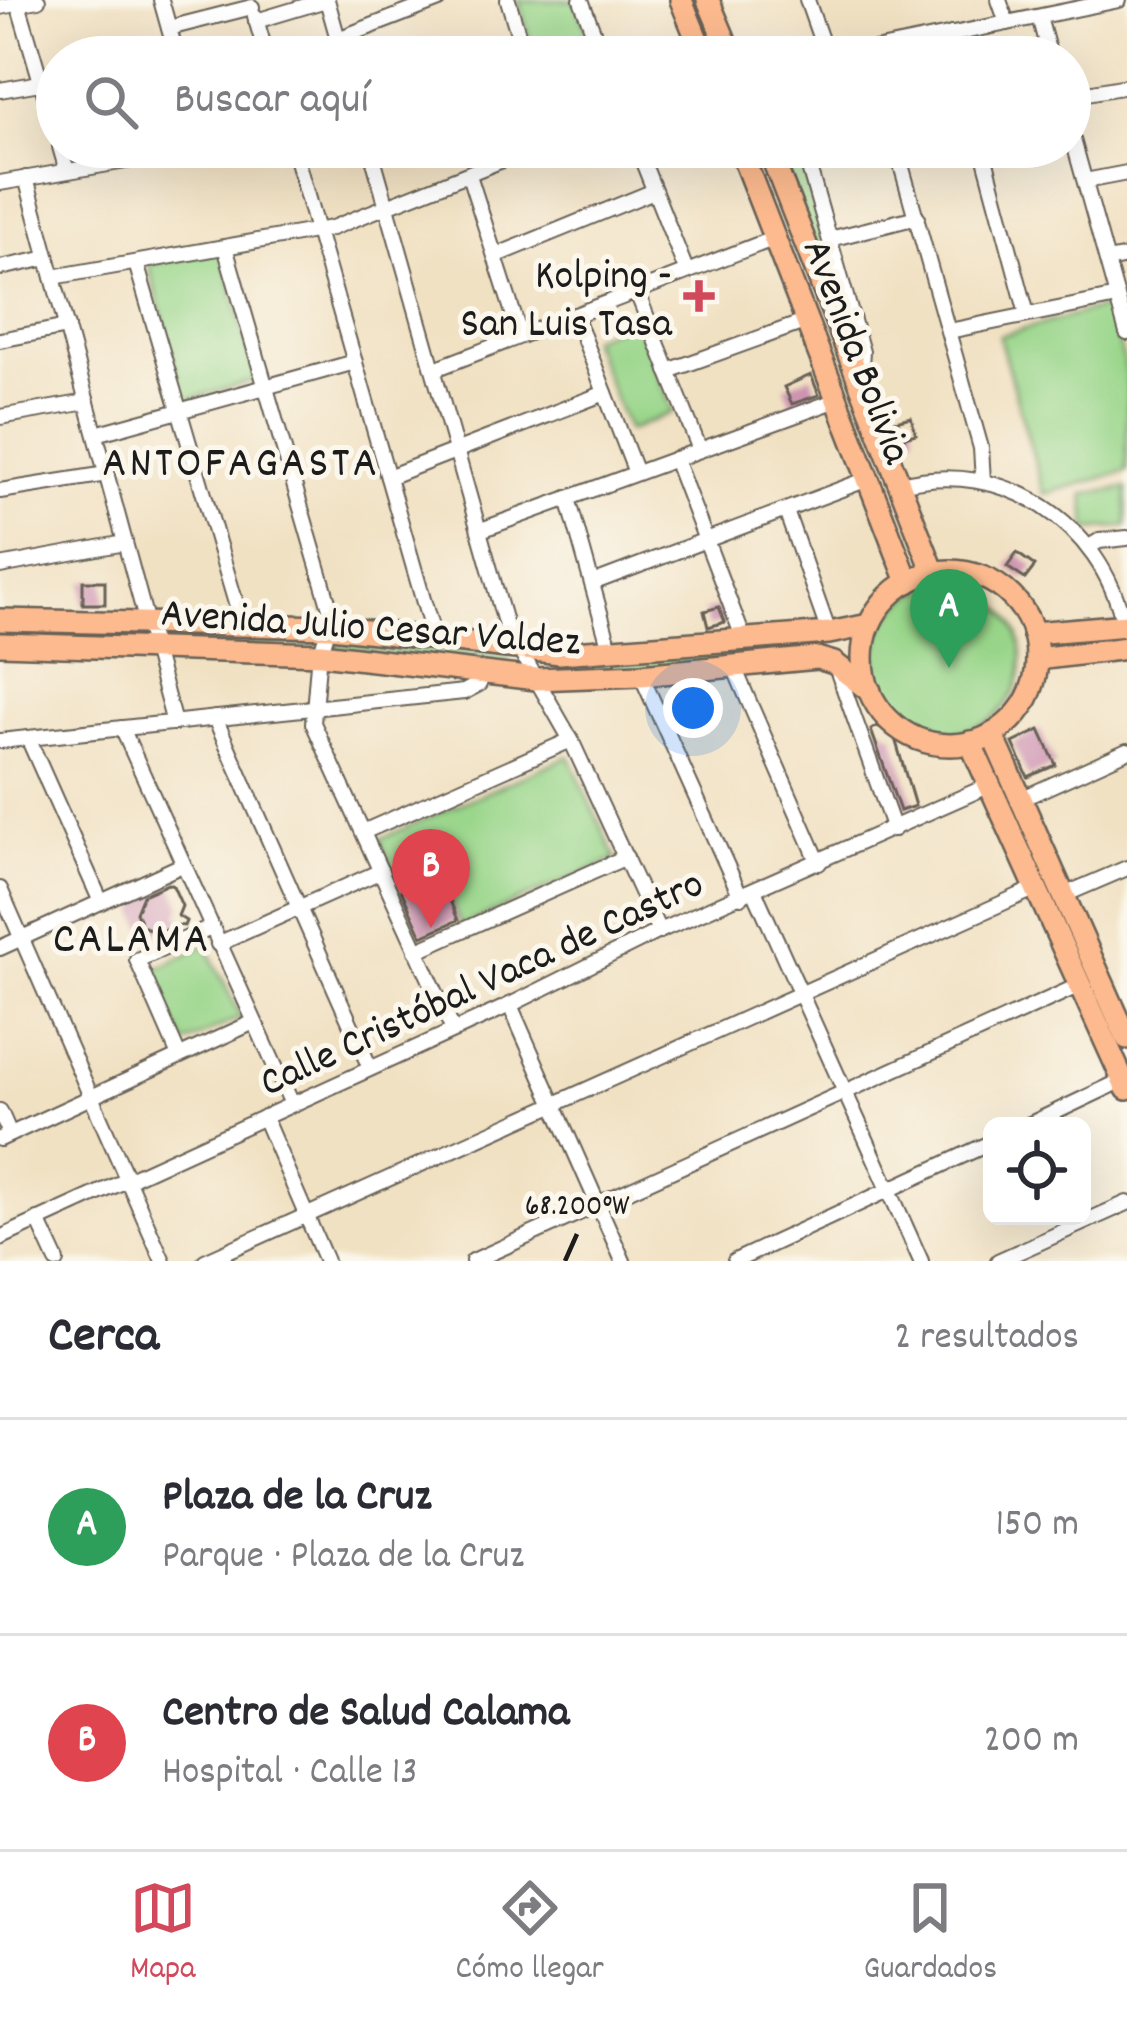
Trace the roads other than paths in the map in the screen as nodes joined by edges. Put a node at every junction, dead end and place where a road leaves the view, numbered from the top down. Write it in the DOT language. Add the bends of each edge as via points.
graph roads {
  1 [pos="38,0"];
  2 [pos="161,0"];
  3 [pos="326,0"];
  4 [pos="440,0"];
  5 [pos="508,0"];
  6 [pos="581,0"];
  7 [pos="681,0"];
  8 [pos="708,0"];
  9 [pos="807,0"];
  10 [pos="999,0"];
  11 [pos="1119,0"];
  12 [pos="18,2"];
  13 [pos="1095,2"];
  14 [pos="416,4"];
  15 [pos="0,7"];
  16 [pos="253,9"];
  17 [pos="1039,16"];
  18 [pos="1007,23"];
  19 [pos="169,28"];
  20 [pos="951,34"];
  21 [pos="171,36"];
  22 [pos="337,36"];
  23 [pos="345,36"];
  24 [pos="519,36"];
  25 [pos="595,36"];
  26 [pos="696,36"];
  27 [pos="723,36"];
  28 [pos="820,36"];
  29 [pos="943,36"];
  30 [pos="1044,36"];
  31 [pos="36,48"];
  32 [pos="36,83"];
  33 [pos="1127,86"];
  34 [pos="0,90"];
  35 [pos="1091,93"];
  36 [pos="67,168"];
  37 [pos="85,168"];
  38 [pos="299,168"];
  39 [pos="377,168"];
  40 [pos="486,168"];
  41 [pos="645,168"];
  42 [pos="747,168"];
  43 [pos="776,168"];
  44 [pos="809,168"];
  45 [pos="902,168"];
  46 [pos="988,168"];
  47 [pos="1080,168"];
  48 [pos="68,171"];
  49 [pos="1127,172"];
  50 [pos="469,175"];
  51 [pos="26,178"];
  52 [pos="1084,181"];
  53 [pos="0,183"];
  54 [pos="654,191"];
  55 [pos="389,207"];
  56 [pos="916,217"];
  57 [pos="317,231"];
  58 [pos="775,238"];
  59 [pos="830,238"];
  60 [pos="225,247"];
  61 [pos="495,256"];
  62 [pos="1127,257"];
  63 [pos="48,258"];
  64 [pos="1107,261"];
  65 [pos="136,262"];
  66 [pos="0,268"];
  67 [pos="686,270"];
  68 [pos="53,278"];
  69 [pos="636,290"];
  70 [pos="1117,297"];
  71 [pos="1027,314"];
  72 [pos="575,315"];
  73 [pos="806,321"];
  74 [pos="67,327"];
  75 [pos="949,331"];
  76 [pos="1127,332"];
  77 [pos="520,335"];
  78 [pos="0,340"];
  79 [pos="355,362"];
  80 [pos="435,368"];
  81 [pos="668,371"];
  82 [pos="860,376"];
  83 [pos="266,386"];
  84 [pos="604,393"];
  85 [pos="837,400"];
  86 [pos="87,402"];
  87 [pos="181,411"];
  88 [pos="0,417"];
  89 [pos="96,434"];
  90 [pos="458,448"];
  91 [pos="700,450"];
  92 [pos="675,459"];
  93 [pos="636,473"];
  94 [pos="106,474"];
  95 [pos="388,477"];
  96 [pos="868,479"];
  97 [pos="983,481"];
  98 [pos="900,484"];
  99 [pos="0,491"];
  100 [pos="568,498"];
  101 [pos="785,511"];
  102 [pos="481,530"];
  103 [pos="1127,538"];
  104 [pos="705,542"];
  105 [pos="125,543"];
  106 [pos="1089,547"];
  107 [pos="0,566"];
  108 [pos="934,573"];
  109 [pos="908,582"];
  110 [pos="592,583"];
  111 [pos="1,616"];
  112 [pos="147,621"];
  113 [pos="242,624"];
  114 [pos="869,625"];
  115 [pos="331,627"];
  116 [pos="829,633"];
  117 [pos="1033,633"];
  118 [pos="1126,633"];
  119 [pos="743,637"];
  120 [pos="435,641"];
  121 [pos="0,644"];
  122 [pos="154,648"];
  123 [pos="518,648"];
  124 [pos="611,652"];
  125 [pos="321,654"];
  126 [pos="1037,659"];
  127 [pos="834,663"];
  128 [pos="733,665"];
  129 [pos="483,673"];
  130 [pos="641,675"];
  131 [pos="536,679"];
  132 [pos="870,691"];
  133 [pos="313,708"];
  134 [pos="215,718"];
  135 [pos="174,723"];
  136 [pos="122,728"];
  137 [pos="992,734"];
  138 [pos="28,738"];
  139 [pos="571,740"];
  140 [pos="0,741"];
  141 [pos="970,742"];
  142 [pos="1127,751"];
  143 [pos="989,785"];
  144 [pos="1021,799"];
  145 [pos="895,829"];
  146 [pos="363,832"];
  147 [pos="626,856"];
  148 [pos="819,863"];
  149 [pos="182,865"];
  150 [pos="1127,868"];
  151 [pos="381,871"];
  152 [pos="1036,888"];
  153 [pos="0,889"];
  154 [pos="747,893"];
  155 [pos="1064,895"];
  156 [pos="101,902"];
  157 [pos="298,911"];
  158 [pos="211,928"];
  159 [pos="659,931"];
  160 [pos="22,938"];
  161 [pos="218,944"];
  162 [pos="0,948"];
  163 [pos="416,951"];
  164 [pos="1080,986"];
  165 [pos="800,994"];
  166 [pos="510,1005"];
  167 [pos="254,1022"];
  168 [pos="453,1030"];
  169 [pos="1127,1038"];
  170 [pos="179,1057"];
  171 [pos="370,1068"];
  172 [pos="1125,1084"];
  173 [pos="845,1093"];
  174 [pos="90,1098"];
  175 [pos="554,1103"];
  176 [pos="292,1104"];
  177 [pos="0,1111"];
  178 [pos="264,1117"];
  179 [pos="1047,1117"];
  180 [pos="5,1136"];
  181 [pos="983,1146"];
  182 [pos="128,1179"];
  183 [pos="889,1192"];
  184 [pos="1127,1203"];
  185 [pos="597,1205"];
  186 [pos="306,1215"];
  187 [pos="38,1220"];
  188 [pos="0,1238"];
  189 [pos="57,1261"];
  190 [pos="163,1261"];
  191 [pos="205,1261"];
  192 [pos="326,1261"];
  193 [pos="473,1261"];
  194 [pos="623,1261"];
  195 [pos="736,1261"];
  196 [pos="921,1261"];
  197 [pos="998,1261"];
  1 -- 12 [label="street"];
  2 -- 19 [label="street"];
  3 -- 16 [label="street"];
  3 -- 22 [label="street"];
  4 -- 14 [label="street"];
  5 -- 24 [label="street"];
  6 -- 25 [label="street"];
  7 -- 26 [label="main road"];
  8 -- 27 [label="main road"];
  9 -- 28 [label="street"];
  10 -- 18 [label="street"];
  11 -- 13 [label="street"];
  12 -- 15 [label="street"];
  12 -- 31 [label="street"];
  13 -- 17 [label="street"];
  14 -- 23 [label="street"];
  16 -- 19 [label="street"];
  17 -- 18 [label="street"];
  17 -- 30 [label="street"];
  18 -- 20 [label="street"];
  19 -- 21 [label="street"];
  20 -- 29 [label="street"];
  32 -- 34 [label="street"];
  33 -- 35 [label="street"];
  36 -- 48 [label="street"];
  37 -- 48 [label="street"];
  38 -- 57 [label="street"];
  39 -- 55 [label="street"];
  40 -- 50 [label="street"];
  41 -- 54 [label="street"];
  42 -- 58 [label="main road, Avenida Bolivia"];
  43 -- 82 [label="main road, Avenida Bolivia"];
  44 -- 59 [label="street"];
  45 -- 56 [label="street"];
  46 -- 71 [label="street"];
  47 -- 52 [label="street"];
  48 -- 51 [label="street"];
  49 -- 52 [label="street"];
  50 -- 55 [label="street"];
  50 -- 61 [label="street"];
  51 -- 53 [label="street"];
  51 -- 63 [label="street"];
  52 -- 64 [label="street"];
  54 -- 61 [label="street"];
  54 -- 67 [label="street"];
  55 -- 57 [label="street"];
  55 -- 80 [label="street"];
  56 -- 59 [label="street"];
  56 -- 75 [label="street"];
  57 -- 60 [label="street"];
  57 -- 79 [label="street"];
  58 -- 67 [label="street"];
  58 -- 73 [label="main road, Avenida Bolivia"];
  59 -- 82 [label="street" via="862,352"];
  60 -- 65 [label="street"];
  60 -- 83 [label="street"];
  61 -- 77 [label="street"];
  62 -- 64 [label="street"];
  63 -- 66 [label="street"];
  63 -- 68 [label="street"];
  64 -- 70 [label="street"];
  65 -- 68 [label="street"];
  65 -- 87 [label="street"];
  67 -- 69 [label="street"];
  68 -- 74 [label="street"];
  69 -- 72 [label="street"];
  69 -- 81 [label="street"];
  70 -- 71 [label="street"];
  70 -- 76 [label="street"];
  71 -- 75 [label="street"];
  72 -- 77 [label="street"];
  72 -- 84 [label="street"];
  73 -- 81 [label="street"];
  73 -- 85 [label="main road, Avenida Bolivia"];
  74 -- 78 [label="street"];
  74 -- 86 [label="street"];
  75 -- 97 [label="street"];
  77 -- 80 [label="street"];
  79 -- 83 [label="street"];
  79 -- 95 [label="street"];
  80 -- 90 [label="street"];
  81 -- 91 [label="street"];
  82 -- 98 [label="main road, Avenida Bolivia"];
  83 -- 87 [label="street"];
  83 -- 115 [label="street"];
  84 -- 90 [label="street"];
  84 -- 93 [label="street"];
  85 -- 91 [label="street"];
  85 -- 96 [label="main road, Avenida Bolivia"];
  86 -- 88 [label="street"];
  86 -- 89 [label="street"];
  87 -- 89 [label="street"];
  87 -- 113 [label="street"];
  89 -- 94 [label="street"];
  90 -- 95 [label="street"];
  90 -- 102 [label="street"];
  91 -- 92 [label="street"];
  92 -- 93 [label="street"];
  92 -- 104 [label="street"];
  93 -- 100 [label="street"];
  94 -- 99 [label="street"];
  94 -- 105 [label="street"];
  95 -- 120 [label="street"];
  96 -- 101 [label="street"];
  96 -- 109 [label="main road, Avenida Bolivia"];
  97 -- 98 [label="street"];
  97 -- 106 [label="street" via="1050,509"];
  98 -- 108 [label="main road, Avenida Bolivia"];
  100 -- 102 [label="street"];
  100 -- 110 [label="street"];
  101 -- 104 [label="street"];
  101 -- 116 [label="street"];
  102 -- 123 [label="street"];
  103 -- 106 [label="street"];
  104 -- 110 [label="street"];
  104 -- 119 [label="street"];
  105 -- 107 [label="street"];
  105 -- 112 [label="street"];
  106 -- 118 [label="street"];
  108 -- 109 [label="main road"];
  108 -- 117 [label="main road" via="973,574 998,586"];
  109 -- 114 [label="main road"];
  110 -- 124 [label="street"];
  111 -- 112 [label="main road, Avenida Julio Cesar Valdez"];
  112 -- 113 [label="main road, Avenida Julio Cesar Valdez"];
  112 -- 122 [label="street"];
  113 -- 115 [label="main road, Avenida Julio Cesar Valdez"];
  114 -- 116 [label="main road, Avenida Julio Cesar Valdez"];
  114 -- 132 [label="main road" via="863,652"];
  115 -- 120 [label="main road, Avenida Julio Cesar Valdez"];
  115 -- 125 [label="street"];
  116 -- 119 [label="main road, Avenida Julio Cesar Valdez"];
  117 -- 118 [label="main road"];
  117 -- 126 [label="main road"];
  118 -- 126 [label="main road"];
  119 -- 124 [label="main road, Avenida Julio Cesar Valdez"];
  120 -- 123 [label="main road, Avenida Julio Cesar Valdez"];
  121 -- 122 [label="main road, Avenida Julio Cesar Valdez"];
  122 -- 125 [label="main road, Avenida Julio Cesar Valdez"];
  122 -- 135 [label="street"];
  123 -- 124 [label="main road, Avenida Julio Cesar Valdez"];
  123 -- 131 [label="street"];
  125 -- 129 [label="main road, Avenida Julio Cesar Valdez"];
  125 -- 133 [label="street"];
  126 -- 137 [label="main road" via="1025,701"];
  127 -- 128 [label="main road, Avenida Julio Cesar Valdez"];
  127 -- 132 [label="main road"];
  127 -- 145 [label="street"];
  128 -- 130 [label="main road, Avenida Julio Cesar Valdez"];
  128 -- 148 [label="street"];
  129 -- 131 [label="main road, Avenida Julio Cesar Valdez"];
  129 -- 133 [label="street" via="464,692"];
  130 -- 131 [label="main road, Avenida Julio Cesar Valdez"];
  130 -- 154 [label="street"];
  131 -- 139 [label="street"];
  132 -- 141 [label="main road" via="884,714 917,738"];
  133 -- 134 [label="street"];
  133 -- 146 [label="street" via="318,740"];
  134 -- 135 [label="street"];
  134 -- 157 [label="street"];
  135 -- 136 [label="street"];
  136 -- 138 [label="street"];
  136 -- 149 [label="street"];
  137 -- 141 [label="main road"];
  137 -- 144 [label="main road"];
  138 -- 140 [label="street"];
  138 -- 156 [label="street"];
  139 -- 146 [label="street"];
  139 -- 147 [label="street"];
  141 -- 143 [label="main road"];
  142 -- 144 [label="street"];
  143 -- 145 [label="street, Calle Cristóbal Vaca de Castro"];
  143 -- 152 [label="main road"];
  144 -- 155 [label="main road"];
  145 -- 148 [label="street, Calle Cristóbal Vaca de Castro"];
  146 -- 151 [label="street"];
  147 -- 159 [label="street"];
  147 -- 163 [label="street"];
  148 -- 154 [label="street, Calle Cristóbal Vaca de Castro"];
  149 -- 156 [label="street"];
  149 -- 158 [label="street"];
  150 -- 155 [label="street"];
  151 -- 157 [label="street"];
  151 -- 163 [label="street"];
  152 -- 164 [label="main road"];
  152 -- 165 [label="street"];
  153 -- 160 [label="street"];
  154 -- 159 [label="street, Calle Cristóbal Vaca de Castro"];
  154 -- 165 [label="street"];
  155 -- 169 [label="main road"];
  156 -- 160 [label="street"];
  157 -- 161 [label="street"];
  157 -- 171 [label="street"];
  158 -- 161 [label="street"];
  158 -- 170 [label="street" via="137,960"];
  159 -- 166 [label="street, Calle Cristóbal Vaca de Castro"];
  160 -- 162 [label="street"];
  160 -- 174 [label="street"];
  161 -- 167 [label="street"];
  163 -- 168 [label="street"];
  164 -- 172 [label="main road"];
  164 -- 173 [label="street"];
  165 -- 173 [label="street"];
  165 -- 175 [label="street"];
  166 -- 168 [label="street, Calle Cristóbal Vaca de Castro"];
  166 -- 175 [label="street"];
  167 -- 170 [label="street"];
  167 -- 176 [label="street"];
  168 -- 171 [label="street, Calle Cristóbal Vaca de Castro"];
  170 -- 174 [label="street"];
  171 -- 176 [label="street, Calle Cristóbal Vaca de Castro"];
  172 -- 179 [label="street"];
  173 -- 183 [label="street"];
  173 -- 185 [label="street"];
  174 -- 180 [label="street"];
  174 -- 182 [label="street"];
  175 -- 185 [label="street"];
  175 -- 186 [label="street"];
  176 -- 178 [label="street, Calle Cristóbal Vaca de Castro"];
  177 -- 180 [label="street"];
  178 -- 182 [label="street, Calle Cristóbal Vaca de Castro"];
  178 -- 186 [label="street"];
  181 -- 183 [label="street"];
  182 -- 187 [label="street, Calle Cristóbal Vaca de Castro"];
  182 -- 190 [label="street"];
  183 -- 195 [label="street"];
  183 -- 196 [label="street"];
  184 -- 197 [label="street"];
  185 -- 193 [label="street"];
  185 -- 194 [label="street"];
  186 -- 191 [label="street"];
  186 -- 192 [label="street"];
  187 -- 188 [label="street, Calle Cristóbal Vaca de Castro"];
  187 -- 189 [label="street"];
}
